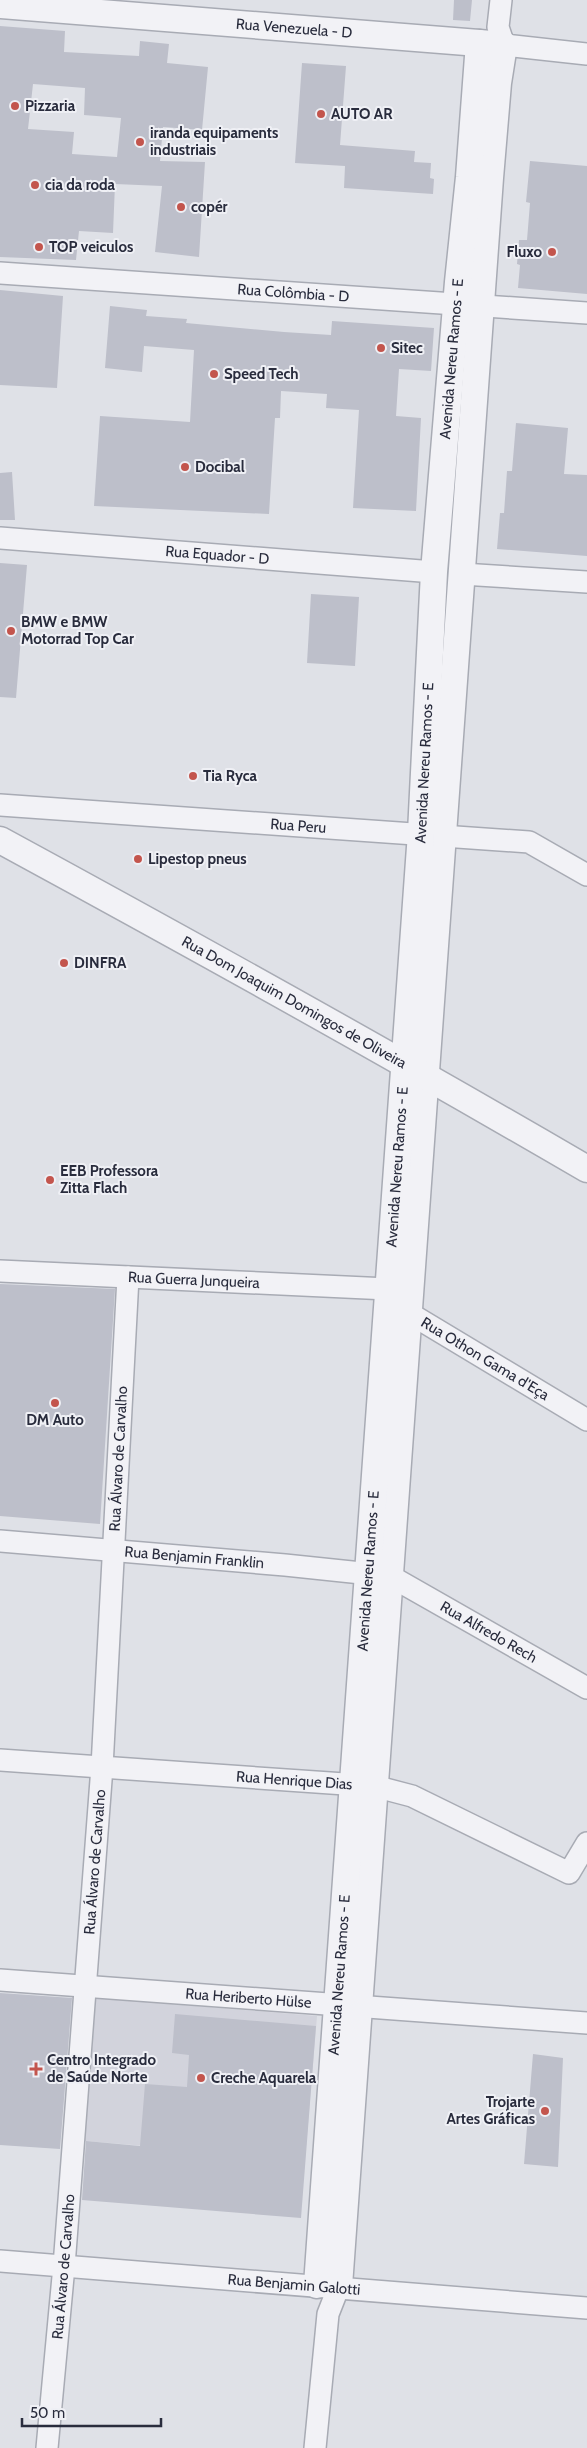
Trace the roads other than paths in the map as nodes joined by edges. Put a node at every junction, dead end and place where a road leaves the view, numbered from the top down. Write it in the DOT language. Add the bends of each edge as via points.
graph roads {
  1 [pos="501,0"];
  2 [pos="0,5"];
  3 [pos="494,38"];
  4 [pos="587,54"];
  5 [pos="0,273"];
  6 [pos="468,305"];
  7 [pos="587,313"];
  8 [pos="0,538"];
  9 [pos="434,572"];
  10 [pos="462,574"];
  11 [pos="587,582"];
  12 [pos="0,805"];
  13 [pos="432,834"];
  14 [pos="0,840"];
  15 [pos="587,874"];
  16 [pos="415,1069"];
  17 [pos="587,1169"];
  18 [pos="406,1195"];
  19 [pos="0,1271"];
  20 [pos="128,1277"];
  21 [pos="388,1289"];
  22 [pos="408,1313"];
  23 [pos="587,1420"];
  24 [pos="0,1540"];
  25 [pos="112,1551"];
  26 [pos="379,1576"];
  27 [pos="587,1688"];
  28 [pos="0,1760"];
  29 [pos="102,1767"];
  30 [pos="363,1785"];
  31 [pos="587,1843"];
  32 [pos="0,1980"];
  33 [pos="85,1986"];
  34 [pos="347,2006"];
  35 [pos="587,2023"];
  36 [pos="0,2261"];
  37 [pos="64,2266"];
  38 [pos="328,2286"];
  39 [pos="587,2308"];
  40 [pos="47,2448"];
  41 [pos="315,2448"];
  1 -- 3 [label="street, Avenida Nereu Ramos - E"];
  2 -- 3 [label="street, Rua Venezuela - D"];
  3 -- 4 [label="street, Rua Venezuela - D"];
  3 -- 6 [label="street, Avenida Nereu Ramos - E" via="498,83 480,177"];
  5 -- 6 [label="street, Rua Colômbia - D"];
  6 -- 7 [label="street, Rua Colômbia - D"];
  6 -- 9 [label="street, Avenida Nereu Ramos - E"];
  6 -- 10 [label="street, Avenida Nereu Ramos - E"];
  8 -- 9 [label="street, Rua Equador - D"];
  9 -- 13 [label="street, Avenida Nereu Ramos - E"];
  10 -- 11 [label="street"];
  10 -- 13 [label="street, Avenida Nereu Ramos - E"];
  12 -- 13 [label="street, Rua Peru"];
  13 -- 15 [label="street, Rua Peru" via="529,842"];
  13 -- 16 [label="street, Avenida Nereu Ramos - E"];
  14 -- 16 [label="street, Rua Dom Joaquim Domingos de Oliveira"];
  16 -- 17 [label="street, Rua Dom Joaquim Domingos de Oliveira"];
  16 -- 18 [label="street, Avenida Nereu Ramos - E"];
  18 -- 21 [label="street, Avenida Nereu Ramos - E"];
  18 -- 22 [label="street, Avenida Nereu Ramos - E"];
  19 -- 20 [label="street, Rua Guerra Junqueira"];
  20 -- 21 [label="street, Rua Guerra Junqueira"];
  20 -- 25 [label="street, Rua Álvaro de Carvalho"];
  21 -- 22 [label="street, Rua Othon Gama d'Eça"];
  21 -- 26 [label="street, Avenida Nereu Ramos - E"];
  22 -- 23 [label="street, Rua Othon Gama d'Eça"];
  22 -- 26 [label="street, Avenida Nereu Ramos - E"];
  24 -- 25 [label="street, Rua Benjamin Franklin"];
  25 -- 26 [label="street, Rua Benjamin Franklin"];
  25 -- 29 [label="street, Rua Álvaro de Carvalho"];
  26 -- 27 [label="street, Rua Alfredo Rech"];
  26 -- 30 [label="street, Avenida Nereu Ramos - E"];
  28 -- 29 [label="street, Rua Henrique Dias"];
  29 -- 30 [label="street, Rua Henrique Dias"];
  29 -- 33 [label="street, Rua Álvaro de Carvalho"];
  30 -- 31 [label="street, Rua Henrique Dias" via="412,1796 569,1873"];
  30 -- 34 [label="street, Avenida Nereu Ramos - E"];
  32 -- 33 [label="street, Rua Heriberto Hülse"];
  33 -- 34 [label="street, Rua Heriberto Hülse"];
  33 -- 37 [label="street, Rua Álvaro de Carvalho"];
  34 -- 35 [label="street, Rua Heriberto Hülse"];
  34 -- 38 [label="street, Avenida Nereu Ramos - E"];
  36 -- 37 [label="street, Rua Benjamin Galotti"];
  37 -- 38 [label="street, Rua Benjamin Galotti"];
  37 -- 40 [label="street, Rua Álvaro de Carvalho"];
  38 -- 39 [label="street, Rua Benjamin Galotti"];
  38 -- 41 [label="street, Avenida Nereu Ramos - E"];
}
